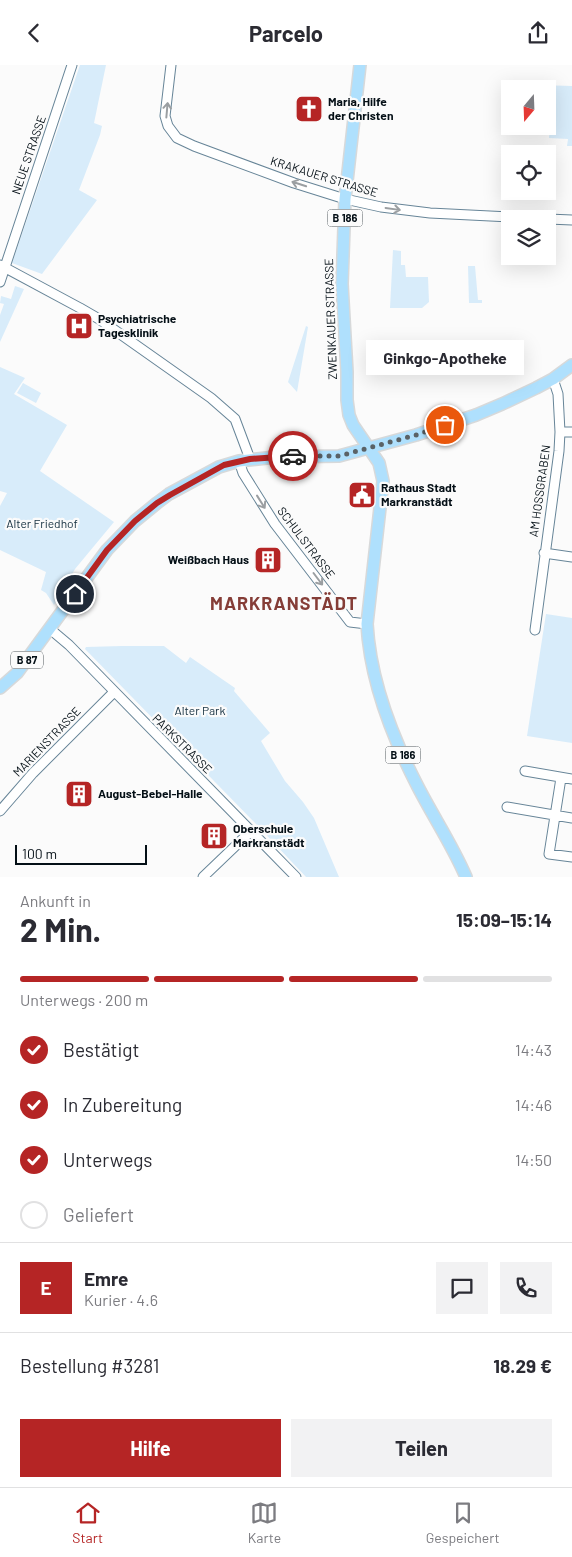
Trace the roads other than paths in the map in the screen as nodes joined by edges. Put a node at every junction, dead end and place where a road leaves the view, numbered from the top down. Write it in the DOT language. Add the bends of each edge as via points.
graph roads {
  1 [pos="72,65"];
  2 [pos="172,65"];
  3 [pos="360,65"];
  4 [pos="346,199"];
  5 [pos="501,217"];
  6 [pos="556,219"];
  7 [pos="572,220"];
  8 [pos="3,266"];
  9 [pos="0,282"];
  10 [pos="572,365"];
  11 [pos="553,379"];
  12 [pos="560,432"];
  13 [pos="572,432"];
  14 [pos="368,448"];
  15 [pos="244,460"];
  16 [pos="544,553"];
  17 [pos="572,557"];
  18 [pos="367,624"];
  19 [pos="50,629"];
  20 [pos="535,630"];
  21 [pos="0,688"];
  22 [pos="114,692"];
  23 [pos="525,771"];
  24 [pos="561,778"];
  25 [pos="572,779"];
  26 [pos="507,807"];
  27 [pos="0,811"];
  28 [pos="555,815"];
  29 [pos="572,818"];
  30 [pos="250,832"];
  31 [pos="572,857"];
  32 [pos="203,877"];
  33 [pos="296,877"];
  34 [pos="466,877"];
  1 -- 8 [label="street, NEUE STRASSE"];
  4 -- 2 [label="street, KRAKAUER STRASSE, one-way" via="294,183 177,138 165,116"];
  3 -- 4 [label="main road, ZWENKAUER STRASSE / B 186"];
  4 -- 5 [label="street, KRAKAUER STRASSE, one-way" via="430,213"];
  4 -- 14 [label="main road, ZWENKAUER STRASSE / B 186" via="342,284 347,400 353,425"];
  6 -- 7 [label="street, KRAKAUER STRASSE"];
  8 -- 9 [label="street, NEUE STRASSE"];
  8 -- 15 [label="street, SCHULSTRASSE" via="99,319 211,398 235,419"];
  10 -- 11 [label="main road, B 87"];
  11 -- 12 [label="street, AM HOSSGRABEN" via="558,394"];
  11 -- 14 [label="main road, B 87" via="476,415"];
  12 -- 13 [label="street, AM HOSSGRABEN"];
  12 -- 16 [label="street, AM HOSSGRABEN"];
  14 -- 15 [label="main road, B 87" via="339,456"];
  14 -- 18 [label="main road, B 186" via="379,463 383,481"];
  15 -- 18 [label="street, SCHULSTRASSE, one-way" via="243,473 274,524 350,622"];
  15 -- 19 [label="main road, B 87" via="219,467 157,503 135,521 107,550"];
  16 -- 17 [label="street, AM HOSSGRABEN"];
  16 -- 20 [label="street, AM HOSSGRABEN"];
  18 -- 34 [label="main road, B 186" via="368,647 380,698 416,784"];
  19 -- 21 [label="main road, B 87" via="17,673"];
  19 -- 22 [label="street, PARKSTRASSE"];
  22 -- 27 [label="street, MARIENSTRASSE"];
  22 -- 30 [label="street, PARKSTRASSE"];
  23 -- 24 [label="street"];
  24 -- 25 [label="street"];
  24 -- 28 [label="street"];
  26 -- 28 [label="street"];
  28 -- 29 [label="street"];
  28 -- 31 [label="street" via="549,853"];
  30 -- 32 [label="street"];
  30 -- 33 [label="street, PARKSTRASSE"];
}
